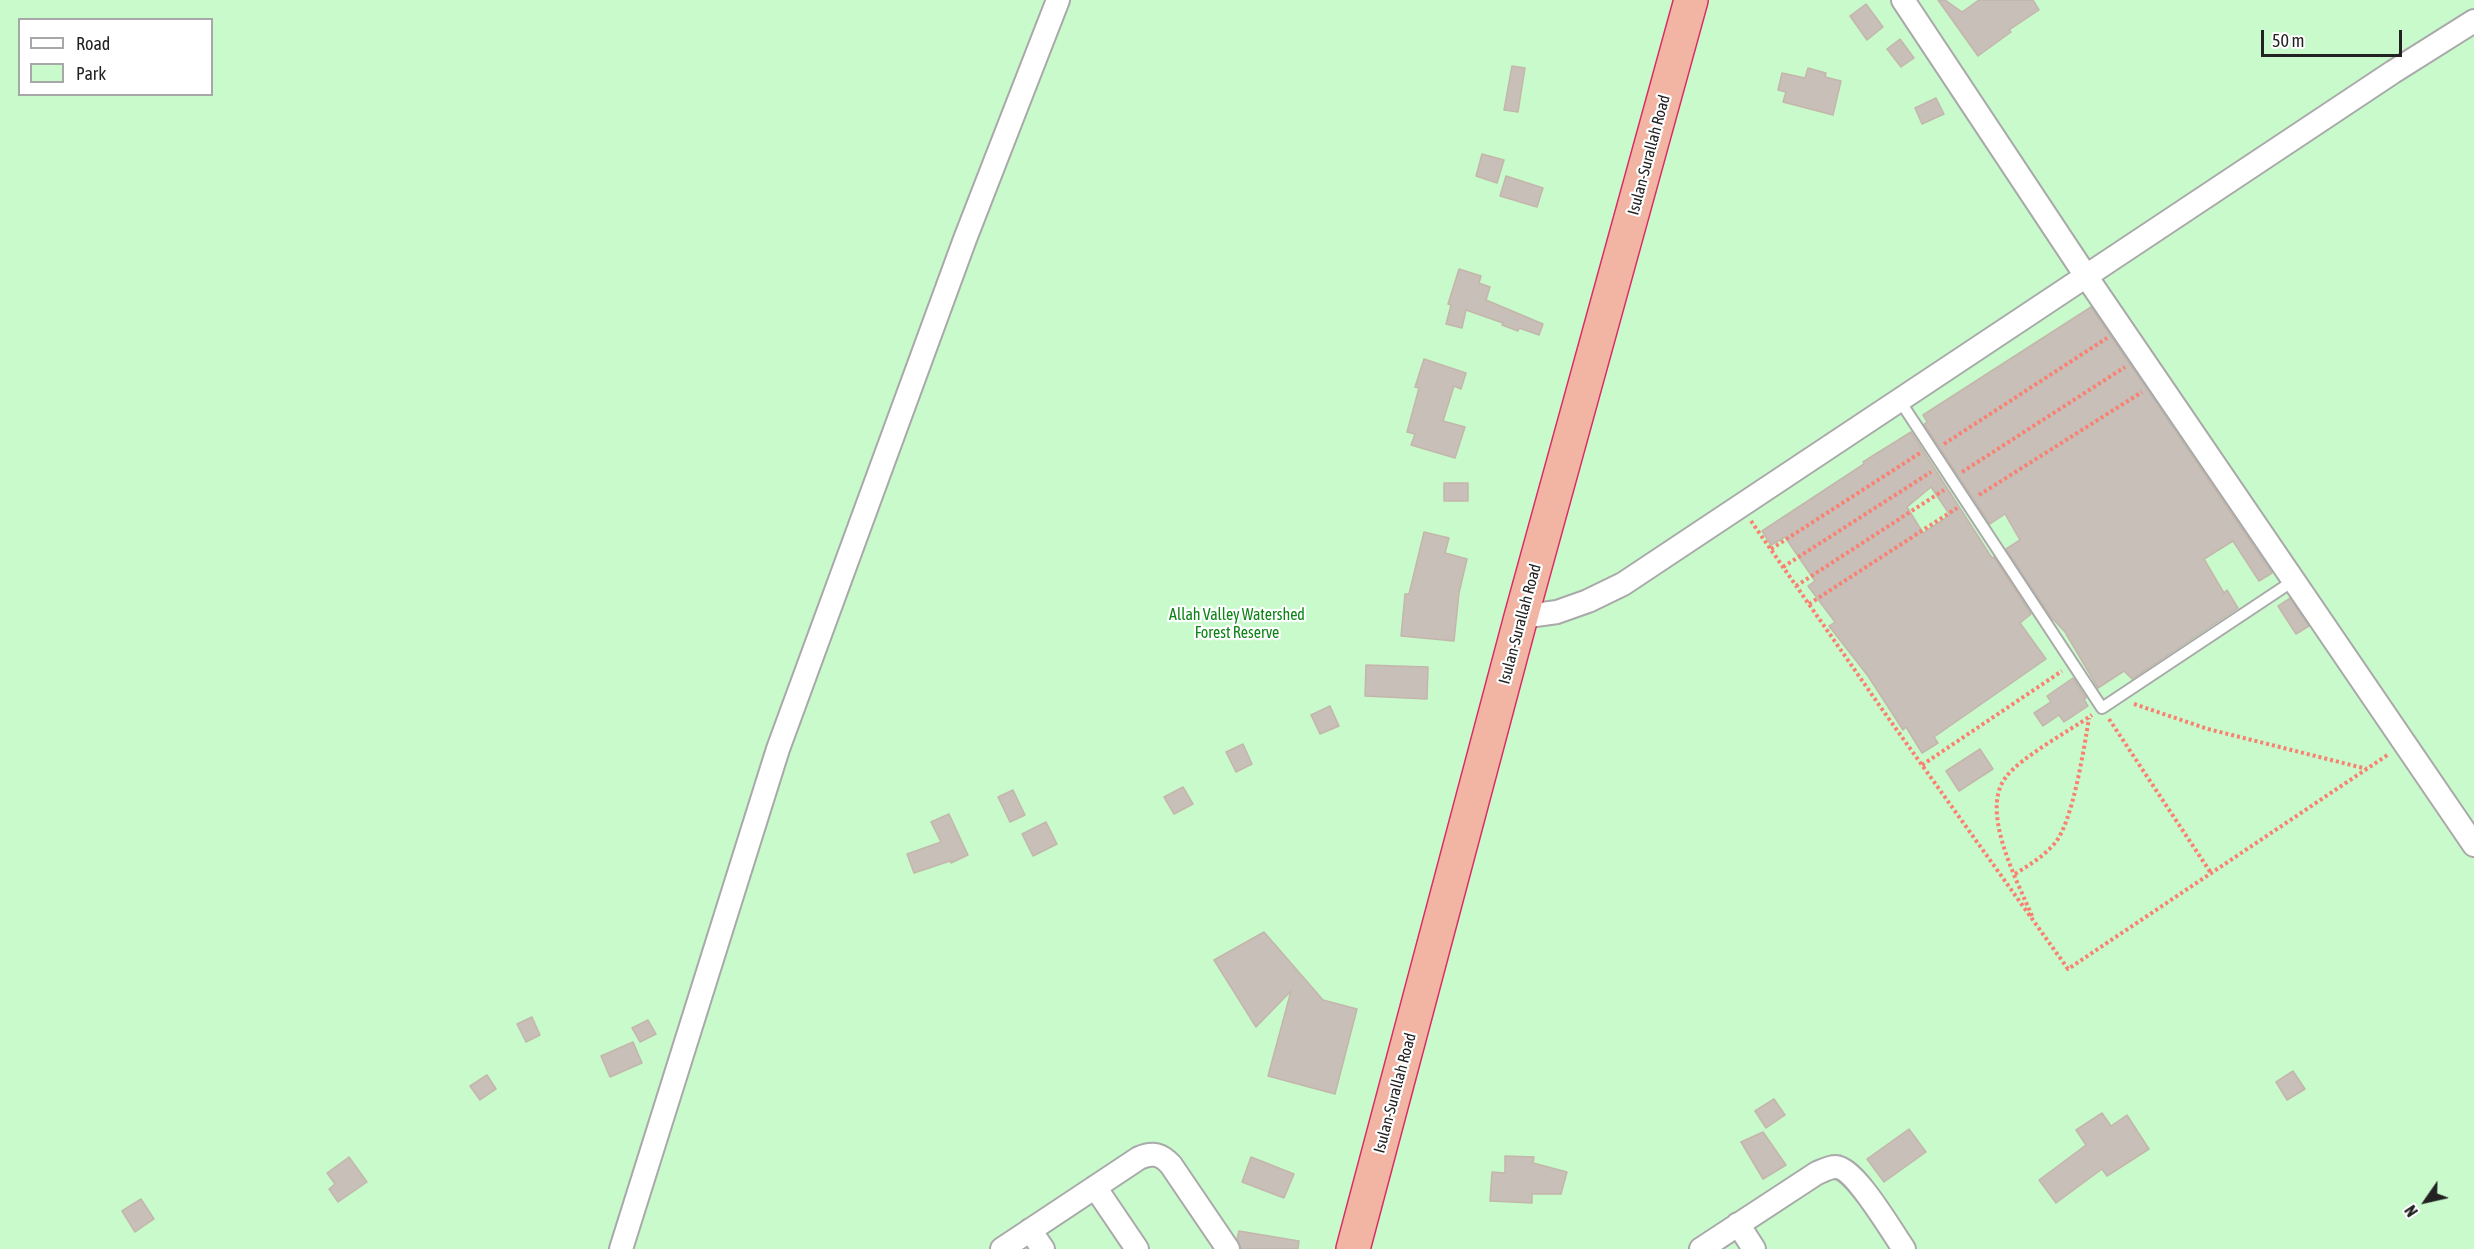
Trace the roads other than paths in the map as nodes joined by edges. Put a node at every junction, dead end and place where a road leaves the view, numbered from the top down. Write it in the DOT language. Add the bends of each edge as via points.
graph roads {
  1 [pos="1058,0"];
  2 [pos="1691,0"];
  3 [pos="1903,0"];
  4 [pos="2474,21"];
  5 [pos="2086,276"];
  6 [pos="1900,401"];
  7 [pos="2294,581"];
  8 [pos="1521,617"];
  9 [pos="2474,845"];
  10 [pos="1095,1187"];
  11 [pos="1738,1224"];
  12 [pos="1030,1230"];
  13 [pos="621,1249"];
  14 [pos="1002,1249"];
  15 [pos="1043,1249"];
  16 [pos="1137,1249"];
  17 [pos="1228,1249"];
  18 [pos="1353,1249"];
  19 [pos="1701,1249"];
  20 [pos="1754,1249"];
  21 [pos="1904,1249"];
  1 -- 13 [label="street" via="965,239 778,749"];
  2 -- 8 [label="highway, Isulan-Surallah Road"];
  3 -- 5 [label="street"];
  4 -- 5 [label="street"];
  5 -- 6 [label="street"];
  5 -- 7 [label="street"];
  6 -- 7 [label="lane" via="2102,708"];
  6 -- 8 [label="street" via="1623,584 1557,612"];
  7 -- 9 [label="street"];
  8 -- 18 [label="highway, Isulan-Surallah Road"];
  10 -- 12 [label="street"];
  10 -- 16 [label="street"];
  10 -- 17 [label="street" via="1148,1154 1156,1154 1164,1158"];
  11 -- 19 [label="street"];
  11 -- 20 [label="street"];
  11 -- 21 [label="street" via="1817,1173 1835,1167 1847,1170 1857,1181"];
  12 -- 14 [label="street"];
  12 -- 15 [label="street"];
}
